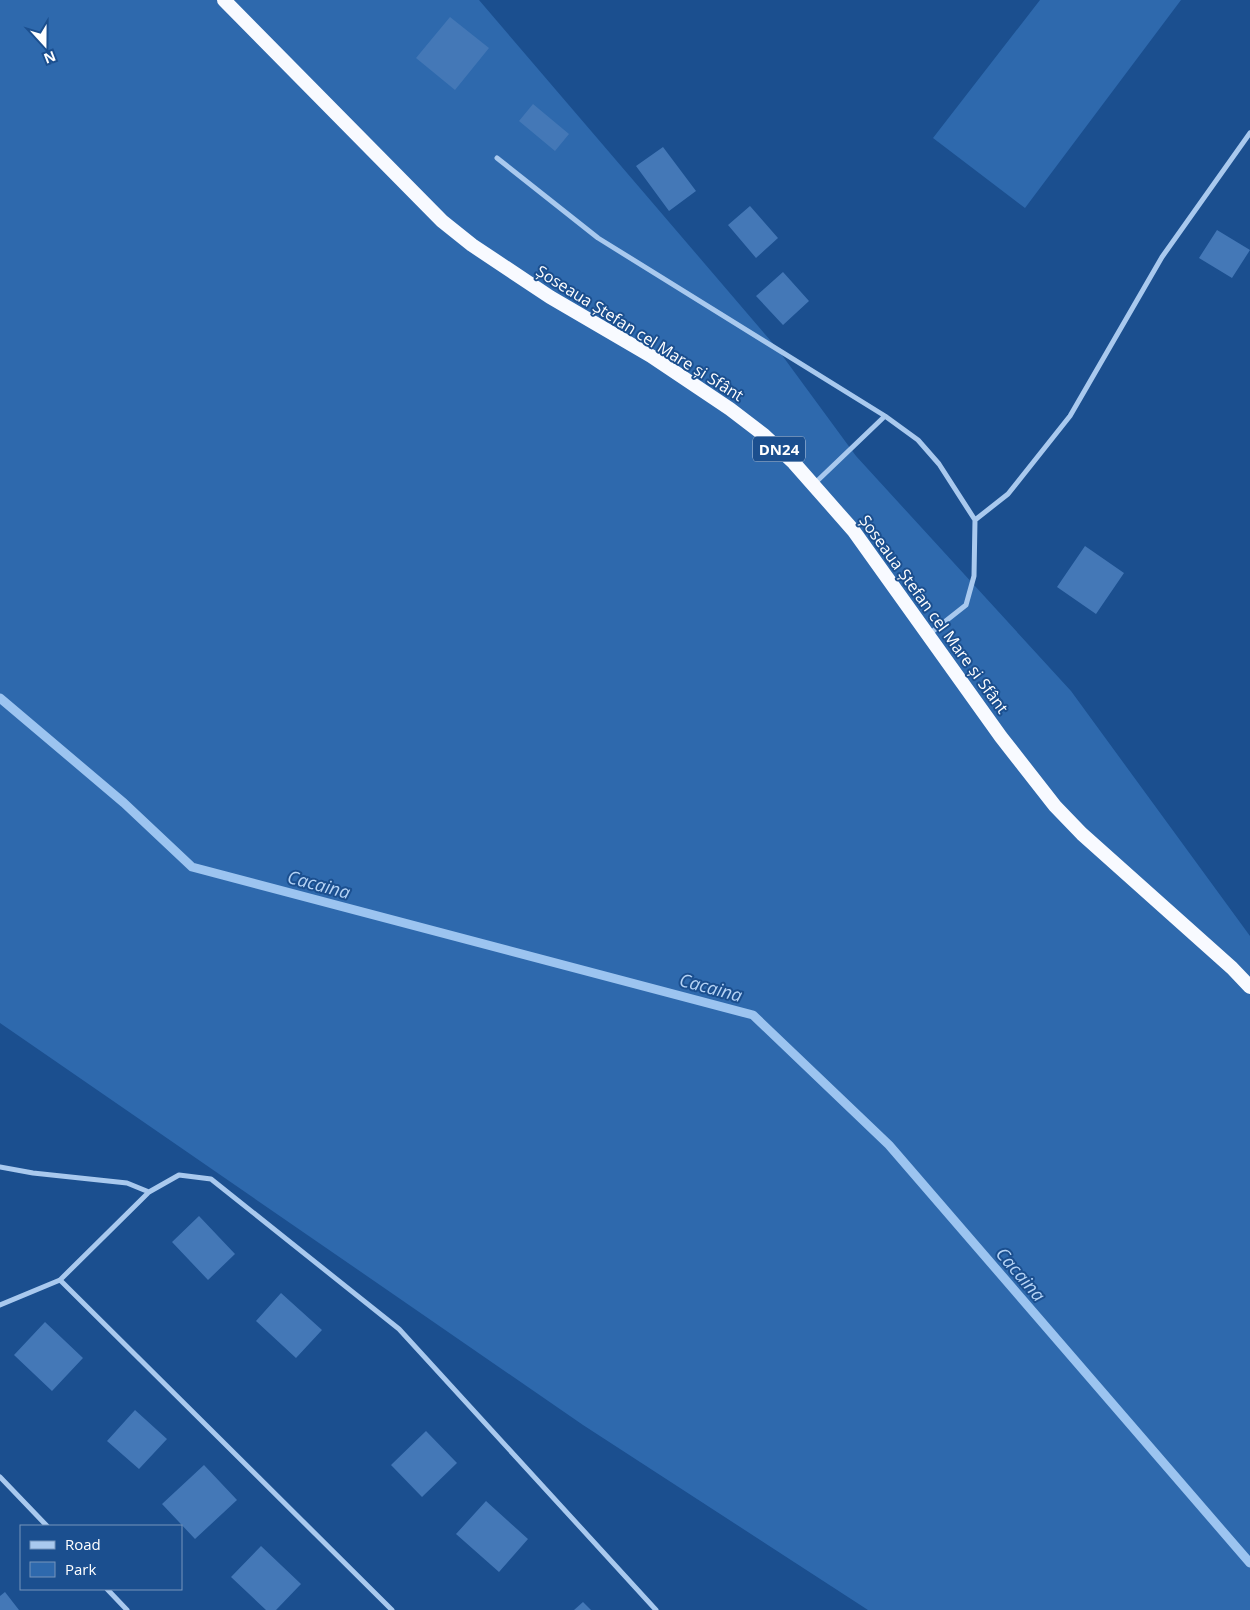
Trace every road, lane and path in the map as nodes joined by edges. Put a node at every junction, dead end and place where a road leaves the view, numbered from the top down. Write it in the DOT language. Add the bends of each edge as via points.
graph roads {
  1 [pos="224,0"];
  2 [pos="1250,133"];
  3 [pos="497,158"];
  4 [pos="886,416"];
  5 [pos="814,484"];
  6 [pos="975,520"];
  7 [pos="928,635"];
  8 [pos="1250,987"];
  9 [pos="0,1167"];
  10 [pos="150,1192"];
  11 [pos="60,1280"];
  12 [pos="0,1305"];
  13 [pos="0,1477"];
  14 [pos="46,1525"];
  15 [pos="108,1590"];
  16 [pos="127,1610"];
  17 [pos="392,1610"];
  18 [pos="656,1610"];
  1 -- 5 [label="highway, Șoseaua Ștefan cel Mare și Sfânt / DN24" via="442,220 472,245 550,298 651,356 730,409 764,435"];
  2 -- 6 [label="street" via="1162,257 1070,416 1008,494"];
  3 -- 4 [label="street" via="598,238"];
  4 -- 5 [label="street"];
  4 -- 6 [label="street" via="918,440 939,464"];
  5 -- 7 [label="highway, Șoseaua Ștefan cel Mare și Sfânt / DN24" via="853,530"];
  6 -- 7 [label="street" via="974,576 966,605"];
  7 -- 8 [label="highway, Șoseaua Ștefan cel Mare și Sfânt / DN24" via="1055,806"];
  9 -- 10 [label="street" via="128,1183"];
  10 -- 11 [label="street"];
  10 -- 18 [label="street" via="178,1175 211,1178 399,1330"];
  11 -- 12 [label="street"];
  11 -- 17 [label="street"];
  13 -- 14 [label="street"];
  15 -- 16 [label="street"];
}
